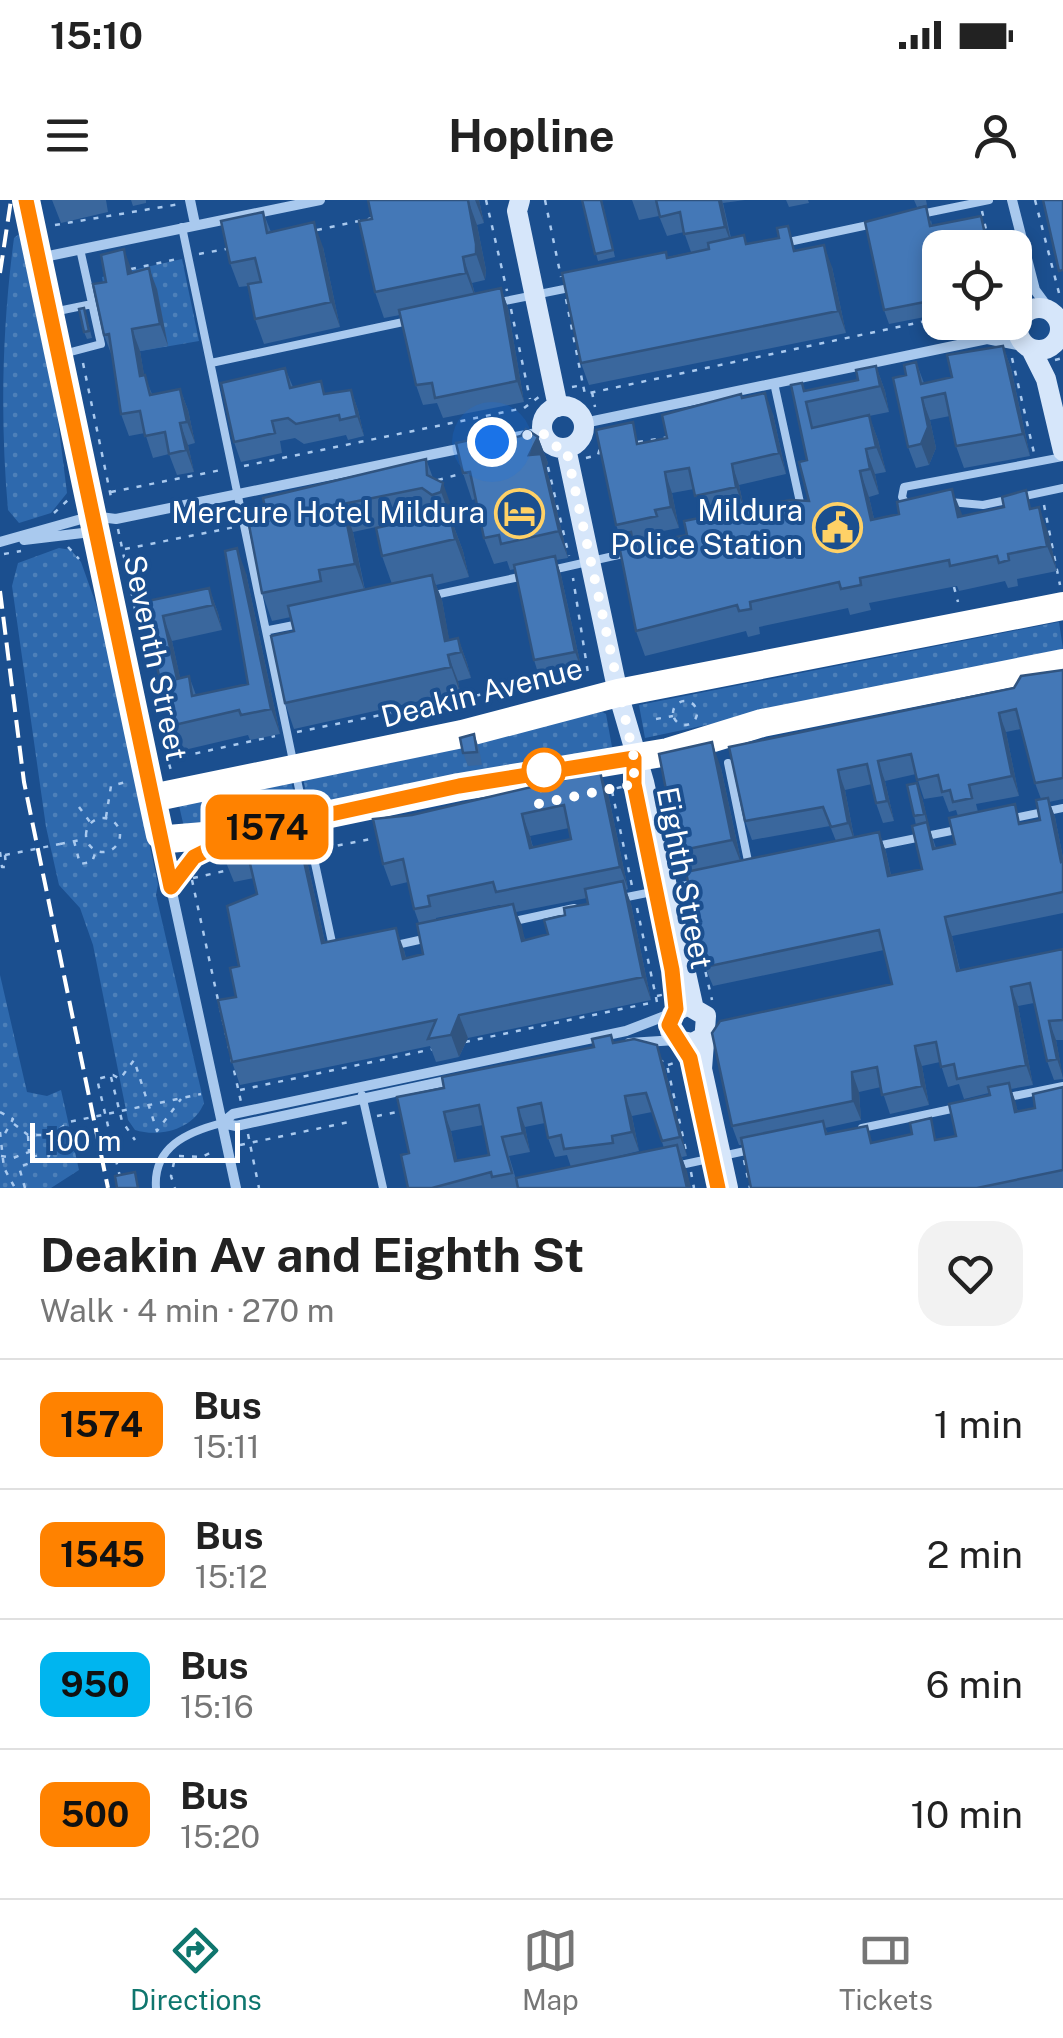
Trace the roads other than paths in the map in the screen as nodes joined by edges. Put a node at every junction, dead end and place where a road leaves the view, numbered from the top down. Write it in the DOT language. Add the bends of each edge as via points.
graph roads {
  1 [pos="26,200"];
  2 [pos="320,200"];
  3 [pos="1012,200"];
  4 [pos="190,201"];
  5 [pos="984,201"];
  6 [pos="515,204"];
  7 [pos="904,218"];
  8 [pos="885,222"];
  9 [pos="196,224"];
  10 [pos="182,228"];
  11 [pos="1019,230"];
  12 [pos="772,245"];
  13 [pos="80,249"];
  14 [pos="38,258"];
  15 [pos="1032,280"];
  16 [pos="583,285"];
  17 [pos="535,295"];
  18 [pos="92,304"];
  19 [pos="490,304"];
  20 [pos="1032,309"];
  21 [pos="1057,309"];
  22 [pos="48,312"];
  23 [pos="416,320"];
  24 [pos="1060,337"];
  25 [pos="982,340"];
  26 [pos="992,340"];
  27 [pos="1022,340"];
  28 [pos="1029,348"];
  29 [pos="69,353"];
  30 [pos="212,363"];
  31 [pos="774,383"];
  32 [pos="1048,386"];
  33 [pos="556,399"];
  34 [pos="584,423"];
  35 [pos="542,432"];
  36 [pos="566,448"];
  37 [pos="1063,454"];
  38 [pos="1063,488"];
  39 [pos="240,494"];
  40 [pos="945,503"];
  41 [pos="917,509"];
  42 [pos="803,515"];
  43 [pos="103,523"];
  44 [pos="2,542"];
  45 [pos="636,551"];
  46 [pos="592,561"];
  47 [pos="424,598"];
  48 [pos="1063,606"];
  49 [pos="313,621"];
  50 [pos="269,630"];
  51 [pos="1063,663"];
  52 [pos="618,693"];
  53 [pos="728,763"];
  54 [pos="294,769"];
  55 [pos="634,771"];
  56 [pos="157,783"];
  57 [pos="1063,808"];
  58 [pos="306,819"];
  59 [pos="1004,820"];
  60 [pos="966,828"];
  61 [pos="240,834"];
  62 [pos="160,835"];
  63 [pos="868,848"];
  64 [pos="734,875"];
  65 [pos="702,882"];
  66 [pos="171,887"];
  67 [pos="660,890"];
  68 [pos="616,899"];
  69 [pos="580,907"];
  70 [pos="506,922"];
  71 [pos="449,934"];
  72 [pos="373,950"];
  73 [pos="335,958"];
  74 [pos="688,1008"];
  75 [pos="703,1037"];
  76 [pos="672,1041"];
  77 [pos="1063,1086"];
  78 [pos="362,1093"];
  79 [pos="992,1101"];
  80 [pos="976,1104"];
  81 [pos="222,1123"];
  82 [pos="860,1128"];
  83 [pos="762,1148"];
  84 [pos="716,1158"];
  85 [pos="658,1170"];
  86 [pos="156,1188"];
  87 [pos="236,1188"];
  88 [pos="382,1188"];
  89 [pos="718,1188"];
  90 [pos="728,1188"];
  1 -- 14 [label="highway, Seventh Street"];
  2 -- 9 [label="street"];
  3 -- 11 [label="street"];
  4 -- 9 [label="street"];
  5 -- 7 [label="lane"];
  6 -- 17 [label="street"];
  8 -- 12 [label="lane"];
  9 -- 10 [label="street"];
  10 -- 13 [label="street"];
  10 -- 30 [label="lane"];
  13 -- 14 [label="street"];
  13 -- 18 [label="lane"];
  14 -- 22 [label="highway, Seventh Street"];
  15 -- 21 [label="street"];
  16 -- 17 [label="lane"];
  17 -- 19 [label="lane"];
  17 -- 33 [label="street"];
  18 -- 22 [label="lane"];
  18 -- 29 [label="lane" via="102,344"];
  20 -- 21 [label="street"];
  21 -- 24 [label="street"];
  22 -- 29 [label="highway, Seventh Street"];
  23 -- 30 [label="lane"];
  24 -- 28 [label="street" via="1048,349"];
  24 -- 32 [label="street"];
  25 -- 31 [label="street"];
  26 -- 28 [label="street"];
  27 -- 28 [label="street"];
  28 -- 32 [label="street"];
  29 -- 43 [label="highway, Seventh Street"];
  30 -- 39 [label="lane"];
  31 -- 34 [label="street"];
  31 -- 42 [label="lane"];
  32 -- 37 [label="street"];
  33 -- 34 [label="street"];
  33 -- 35 [label="street"];
  34 -- 36 [label="street" via="582,436"];
  35 -- 36 [label="street"];
  35 -- 39 [label="street"];
  36 -- 46 [label="street, Eighth Street"];
  37 -- 41 [label="lane" via="904,487 905,504"];
  38 -- 40 [label="lane" via="983,504"];
  39 -- 43 [label="street"];
  39 -- 50 [label="lane"];
  43 -- 44 [label="street"];
  43 -- 56 [label="highway, Seventh Street"];
  45 -- 46 [label="lane"];
  46 -- 47 [label="lane"];
  46 -- 52 [label="street, Eighth Street"];
  48 -- 52 [label="highway, Deakin Avenue"];
  49 -- 50 [label="lane"];
  50 -- 54 [label="lane"];
  51 -- 55 [label="highway" via="762,723"];
  52 -- 54 [label="highway, Deakin Avenue"];
  52 -- 55 [label="street, Eighth Street"];
  53 -- 64 [label="lane" via="750,872"];
  54 -- 56 [label="highway, Deakin Avenue"];
  54 -- 58 [label="lane"];
  55 -- 58 [label="highway" via="544,770"];
  55 -- 67 [label="street, Eighth Street" via="644,782"];
  56 -- 62 [label="highway, Seventh Street"];
  57 -- 59 [label="lane"];
  58 -- 61 [label="highway"];
  58 -- 73 [label="lane"];
  60 -- 63 [label="lane"];
  61 -- 62 [label="highway" via="178,842"];
  61 -- 66 [label="street" via="194,857"];
  62 -- 66 [label="street, Seventh Street"];
  65 -- 67 [label="lane"];
  66 -- 81 [label="street, Seventh Street"];
  67 -- 68 [label="lane"];
  67 -- 74 [label="street, Eighth Street"];
  69 -- 70 [label="lane"];
  71 -- 72 [label="lane"];
  74 -- 75 [label="street" via="708,1022"];
  74 -- 76 [label="street" via="670,1031"];
  74 -- 78 [label="street" via="626,1031"];
  75 -- 76 [label="street"];
  75 -- 84 [label="street"];
  76 -- 78 [label="street"];
  76 -- 84 [label="street" via="690,1058"];
  77 -- 79 [label="lane"];
  78 -- 81 [label="street"];
  78 -- 88 [label="lane"];
  80 -- 82 [label="lane"];
  81 -- 86 [label="lane" via="171,1145 157,1168"];
  81 -- 87 [label="street, Seventh Street"];
  83 -- 84 [label="lane"];
  84 -- 85 [label="lane"];
  84 -- 89 [label="street"];
  84 -- 90 [label="street"];
}
